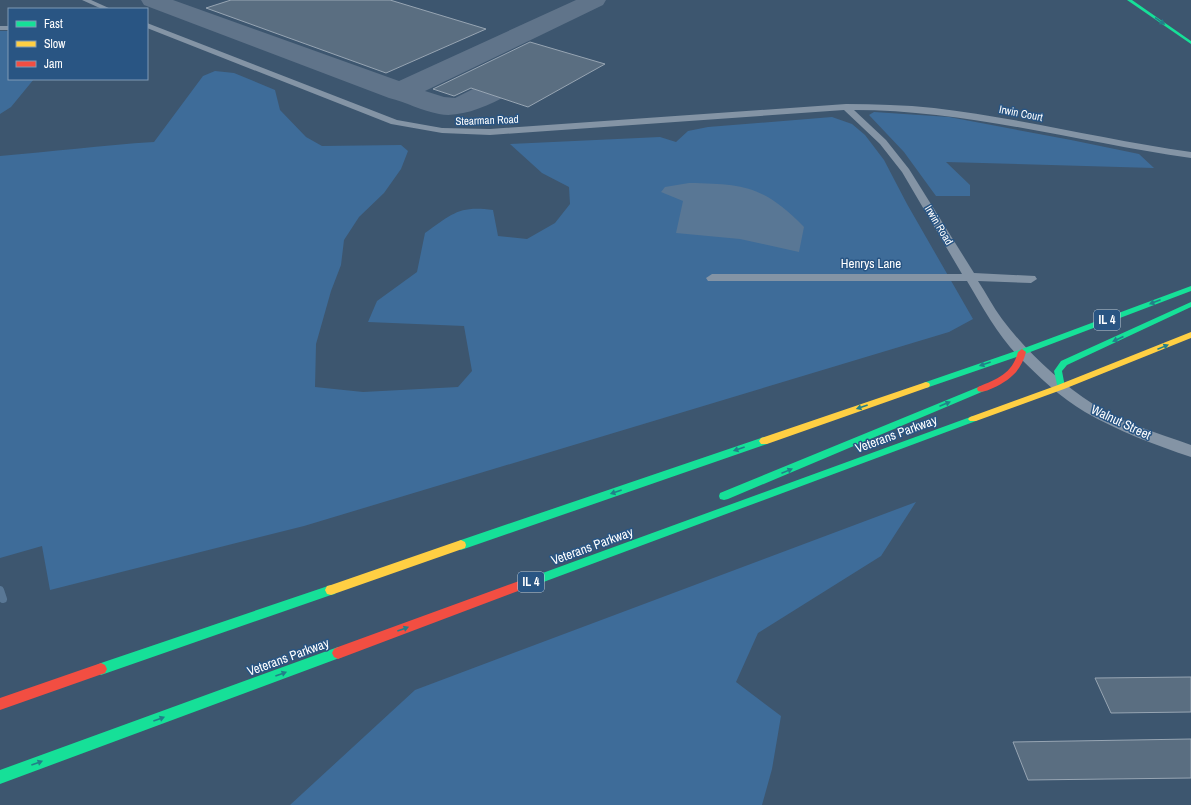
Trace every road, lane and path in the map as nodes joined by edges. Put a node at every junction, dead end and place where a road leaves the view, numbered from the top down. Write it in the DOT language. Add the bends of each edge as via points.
graph roads {
  1 [pos="85,0"];
  2 [pos="1129,0"];
  3 [pos="105,8"];
  4 [pos="148,25"];
  5 [pos="1191,43"];
  6 [pos="846,107"];
  7 [pos="1191,154"];
  8 [pos="969,277"];
  9 [pos="712,278"];
  10 [pos="1031,279"];
  11 [pos="1191,288"];
  12 [pos="1191,304"];
  13 [pos="1191,335"];
  14 [pos="1022,352"];
  15 [pos="1061,387"];
  16 [pos="1191,451"];
  17 [pos="714,500"];
  18 [pos="656,525"];
  19 [pos="640,542"];
  20 [pos="0,704"];
  21 [pos="0,777"];
  1 -- 3 [label="street"];
  2 -- 5 [label="main road, one-way"];
  4 -- 6 [label="street, Stearman Road" via="394,122 430,130 490,132"];
  6 -- 7 [label="street, Irwin Court" via="906,107 953,112 1133,146"];
  6 -- 8 [label="street, Irwin Road" via="883,142 906,171"];
  8 -- 9 [label="street, Henrys Lane"];
  8 -- 10 [label="street, Henrys Lane"];
  8 -- 14 [label="street, Irwin Road" via="997,321"];
  11 -- 14 [label="main road, IL 4, one-way"];
  12 -- 15 [label="main road, one-way" via="1064,363 1057,375"];
  15 -- 13 [label="main road, Veterans Parkway / IL 4, one-way"];
  14 -- 15 [label="street, Walnut Street"];
  17 -- 14 [label="main road, one-way" via="1000,381 1013,374"];
  14 -- 20 [label="main road, IL 4, one-way"];
  15 -- 16 [label="street, Walnut Street" via="1089,408 1112,420"];
  15 -- 19 [label="main road, Veterans Parkway / IL 4"];
  18 -- 19 [label="main road"];
  21 -- 19 [label="main road, Veterans Parkway / IL 4, one-way"];
}
